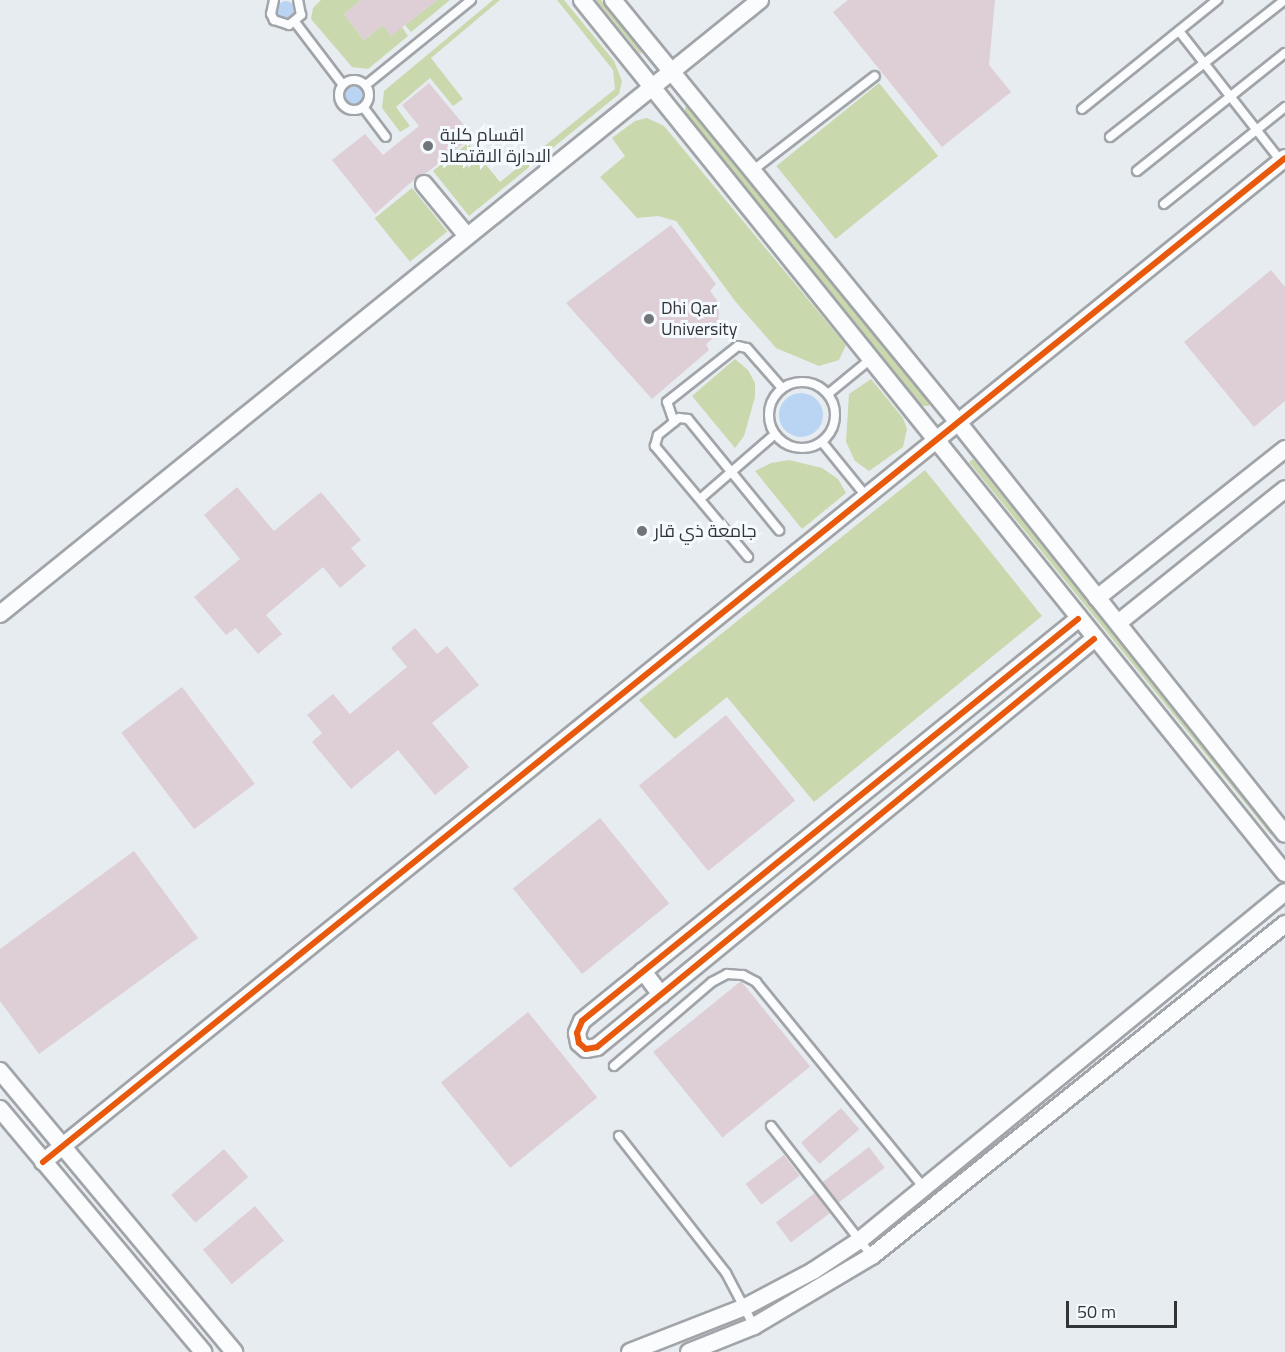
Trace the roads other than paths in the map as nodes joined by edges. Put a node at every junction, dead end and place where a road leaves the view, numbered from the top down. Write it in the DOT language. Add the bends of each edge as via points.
graph roads {
  1 [pos="274,0"];
  2 [pos="298,0"];
  3 [pos="471,0"];
  4 [pos="582,0"];
  5 [pos="613,0"];
  6 [pos="759,0"];
  7 [pos="1217,0"];
  8 [pos="1285,0"];
  9 [pos="296,22"];
  10 [pos="1179,31"];
  11 [pos="1285,53"];
  12 [pos="1204,63"];
  13 [pos="671,72"];
  14 [pos="875,76"];
  15 [pos="343,85"];
  16 [pos="366,85"];
  17 [pos="651,87"];
  18 [pos="1231,97"];
  19 [pos="1285,107"];
  20 [pos="364,108"];
  21 [pos="1082,109"];
  22 [pos="1257,130"];
  23 [pos="386,137"];
  24 [pos="1110,137"];
  25 [pos="1283,160"];
  26 [pos="752,171"];
  27 [pos="1137,171"];
  28 [pos="424,184"];
  29 [pos="1164,204"];
  30 [pos="467,236"];
  31 [pos="872,358"];
  32 [pos="782,388"];
  33 [pos="828,394"];
  34 [pos="957,421"];
  35 [pos="674,422"];
  36 [pos="775,434"];
  37 [pos="934,441"];
  38 [pos="822,442"];
  39 [pos="1285,449"];
  40 [pos="731,472"];
  41 [pos="1285,489"];
  42 [pos="865,495"];
  43 [pos="700,499"];
  44 [pos="779,530"];
  45 [pos="748,557"];
  46 [pos="1096,598"];
  47 [pos="0,614"];
  48 [pos="1078,619"];
  49 [pos="1118,623"];
  50 [pos="1094,639"];
  51 [pos="868,789"];
  52 [pos="888,808"];
  53 [pos="1285,834"];
  54 [pos="1285,873"];
  55 [pos="760,876"];
  56 [pos="1285,892"];
  57 [pos="779,897"];
  58 [pos="1285,924"];
  59 [pos="643,971"];
  60 [pos="661,995"];
  61 [pos="614,1066"];
  62 [pos="0,1071"];
  63 [pos="0,1109"];
  64 [pos="771,1126"];
  65 [pos="619,1136"];
  66 [pos="61,1147"];
  67 [pos="43,1162"];
  68 [pos="923,1187"];
  69 [pos="860,1240"];
  70 [pos="873,1256"];
  71 [pos="745,1307"];
  72 [pos="754,1326"];
  73 [pos="203,1352"];
  74 [pos="234,1352"];
  75 [pos="630,1352"];
  76 [pos="689,1352"];
  1 -- 9 [label="lane" via="274,20 289,25"];
  2 -- 9 [label="lane" via="301,15"];
  3 -- 16 [label="lane"];
  4 -- 17 [label="street"];
  5 -- 13 [label="street"];
  6 -- 13 [label="street"];
  7 -- 10 [label="lane"];
  8 -- 12 [label="lane"];
  9 -- 15 [label="lane"];
  10 -- 12 [label="lane"];
  10 -- 21 [label="lane"];
  11 -- 18 [label="lane"];
  12 -- 18 [label="lane"];
  12 -- 24 [label="lane"];
  13 -- 17 [label="street"];
  13 -- 26 [label="street"];
  14 -- 26 [label="lane"];
  15 -- 16 [label="lane" via="350,80"];
  15 -- 20 [label="lane" via="339,99 343,106 357,111"];
  16 -- 20 [label="lane" via="369,101"];
  17 -- 30 [label="street"];
  17 -- 31 [label="street"];
  18 -- 22 [label="lane"];
  18 -- 27 [label="lane"];
  19 -- 22 [label="lane"];
  20 -- 23 [label="lane"];
  22 -- 25 [label="lane"];
  22 -- 29 [label="lane"];
  25 -- 34 [label="street"];
  26 -- 34 [label="street"];
  28 -- 30 [label="street"];
  30 -- 47 [label="street"];
  31 -- 33 [label="lane"];
  31 -- 37 [label="street"];
  32 -- 33 [label="lane" via="811,383"];
  32 -- 35 [label="lane" via="747,348 738,346 667,402"];
  32 -- 36 [label="lane" via="770,405 770,425"];
  33 -- 38 [label="lane" via="836,414"];
  34 -- 37 [label="street"];
  34 -- 46 [label="street"];
  35 -- 40 [label="lane" via="682,417 688,419"];
  35 -- 43 [label="lane" via="655,438 655,446"];
  36 -- 38 [label="lane" via="791,447 812,447"];
  36 -- 40 [label="lane"];
  37 -- 42 [label="street"];
  37 -- 48 [label="street"];
  38 -- 42 [label="lane"];
  39 -- 46 [label="street"];
  40 -- 43 [label="lane"];
  40 -- 44 [label="lane"];
  41 -- 49 [label="street"];
  42 -- 66 [label="street"];
  43 -- 45 [label="lane"];
  46 -- 49 [label="street"];
  48 -- 50 [label="street"];
  48 -- 51 [label="street"];
  49 -- 53 [label="street"];
  50 -- 52 [label="street"];
  50 -- 54 [label="street"];
  51 -- 52 [label="street"];
  51 -- 55 [label="street"];
  52 -- 57 [label="street"];
  55 -- 57 [label="street"];
  55 -- 59 [label="street"];
  56 -- 68 [label="street"];
  57 -- 60 [label="street"];
  58 -- 70 [label="street"];
  59 -- 60 [label="street"];
  59 -- 60 [label="street" via="582,1021 579,1043 586,1049 597,1047"];
  61 -- 68 [label="lane" via="712,982 727,974 743,975 756,982"];
  62 -- 66 [label="street"];
  63 -- 67 [label="street"];
  64 -- 69 [label="lane"];
  65 -- 71 [label="lane" via="726,1273"];
  66 -- 67 [label="street"];
  66 -- 74 [label="street"];
  67 -- 73 [label="street"];
  68 -- 69 [label="street"];
  69 -- 70 [label="lane"];
  69 -- 71 [label="street" via="813,1271"];
  70 -- 72 [label="street"];
  71 -- 72 [label="lane"];
  71 -- 75 [label="street"];
  72 -- 76 [label="street"];
}
